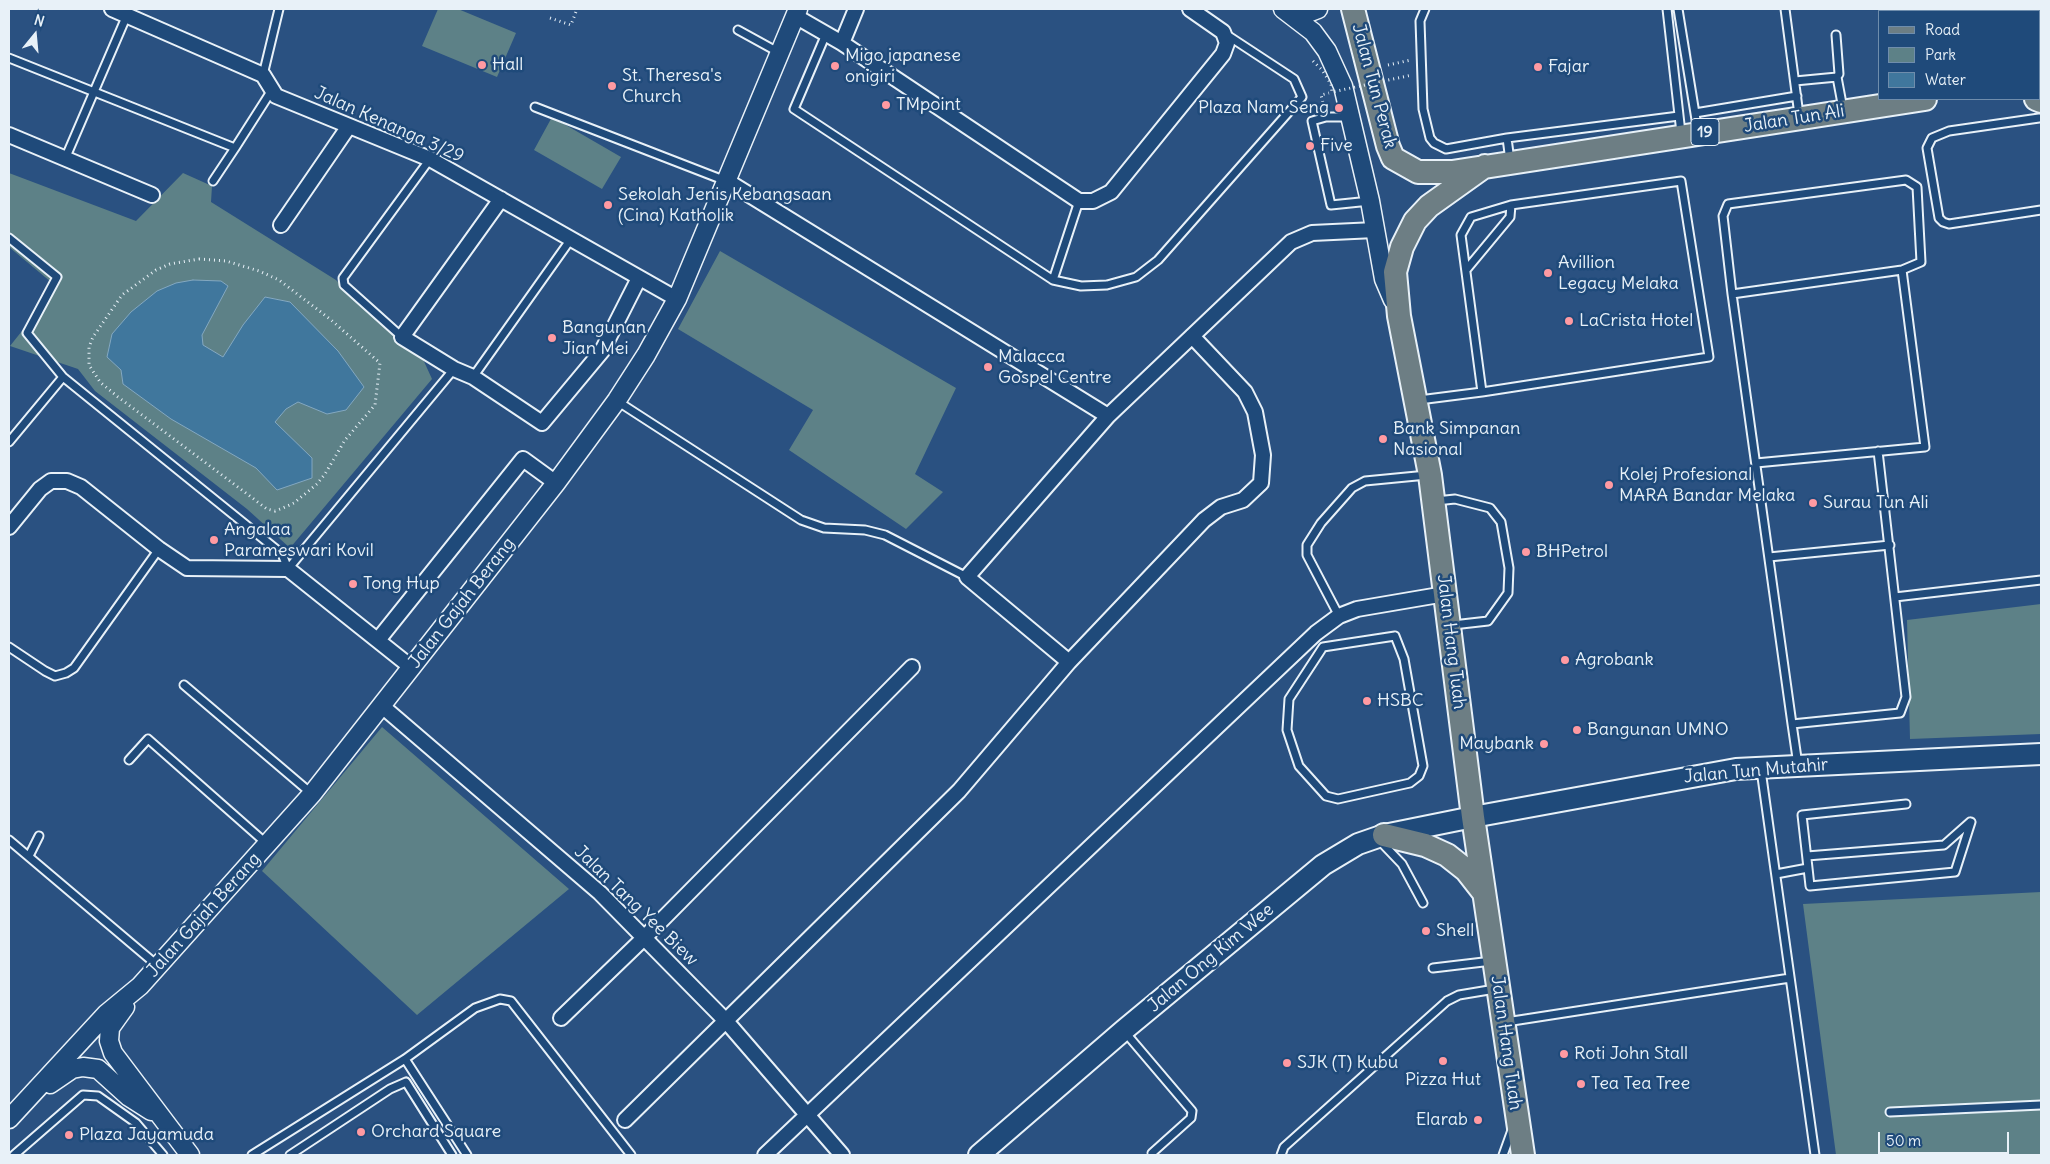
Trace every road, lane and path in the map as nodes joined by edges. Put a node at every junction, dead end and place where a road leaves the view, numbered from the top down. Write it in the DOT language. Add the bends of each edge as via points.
graph roads {
  1 [pos="112,9"];
  2 [pos="279,9"];
  3 [pos="577,9"];
  4 [pos="856,9"];
  5 [pos="1190,9"];
  6 [pos="1283,9"];
  7 [pos="1291,9"];
  8 [pos="1318,9"];
  9 [pos="1353,9"];
  10 [pos="1426,9"];
  11 [pos="1667,9"];
  12 [pos="1678,9"];
  13 [pos="1785,9"];
  14 [pos="796,12"];
  15 [pos="127,15"];
  16 [pos="550,18"];
  17 [pos="738,30"];
  18 [pos="1222,32"];
  19 [pos="826,34"];
  20 [pos="1836,35"];
  21 [pos="842,43"];
  22 [pos="778,52"];
  23 [pos="9,58"];
  24 [pos="1312,61"];
  25 [pos="1400,62"];
  26 [pos="1387,65"];
  27 [pos="263,75"];
  28 [pos="1412,75"];
  29 [pos="1837,77"];
  30 [pos="1795,81"];
  31 [pos="272,90"];
  32 [pos="94,92"];
  33 [pos="1332,92"];
  34 [pos="1797,96"];
  35 [pos="1918,100"];
  36 [pos="2039,106"];
  37 [pos="535,107"];
  38 [pos="1844,111"];
  39 [pos="1326,117"];
  40 [pos="1350,117"];
  41 [pos="1799,118"];
  42 [pos="1688,125"];
  43 [pos="350,126"];
  44 [pos="9,135"];
  45 [pos="1507,138"];
  46 [pos="235,148"];
  47 [pos="65,159"];
  48 [pos="430,159"];
  49 [pos="1510,162"];
  50 [pos="1485,166"];
  51 [pos="213,182"];
  52 [pos="727,182"];
  53 [pos="152,195"];
  54 [pos="500,199"];
  55 [pos="1079,201"];
  56 [pos="1370,201"];
  57 [pos="1511,205"];
  58 [pos="2041,210"];
  59 [pos="281,224"];
  60 [pos="1375,230"];
  61 [pos="9,238"];
  62 [pos="571,239"];
  63 [pos="156,270"];
  64 [pos="1466,270"];
  65 [pos="1902,270"];
  66 [pos="639,278"];
  67 [pos="1053,280"];
  68 [pos="1732,294"];
  69 [pos="677,299"];
  70 [pos="1399,316"];
  71 [pos="402,336"];
  72 [pos="1192,336"];
  73 [pos="454,369"];
  74 [pos="63,377"];
  75 [pos="473,377"];
  76 [pos="1482,392"];
  77 [pos="617,400"];
  78 [pos="1416,400"];
  79 [pos="1108,416"];
  80 [pos="9,442"];
  81 [pos="1878,451"];
  82 [pos="1756,463"];
  83 [pos="1430,475"];
  84 [pos="556,483"];
  85 [pos="1433,502"];
  86 [pos="9,527"];
  87 [pos="1890,545"];
  88 [pos="159,549"];
  89 [pos="1769,557"];
  90 [pos="288,569"];
  91 [pos="967,577"];
  92 [pos="2041,580"];
  93 [pos="1446,594"];
  94 [pos="1895,597"];
  95 [pos="1339,616"];
  96 [pos="1449,626"];
  97 [pos="1316,633"];
  98 [pos="378,640"];
  99 [pos="9,647"];
  100 [pos="1323,647"];
  101 [pos="1069,662"];
  102 [pos="412,666"];
  103 [pos="912,667"];
  104 [pos="184,685"];
  105 [pos="382,706"];
  106 [pos="1792,724"];
  107 [pos="2041,754"];
  108 [pos="129,760"];
  109 [pos="1798,766"];
  110 [pos="1760,767"];
  111 [pos="312,794"];
  112 [pos="1906,804"];
  113 [pos="1473,817"];
  114 [pos="39,836"];
  115 [pos="1380,836"];
  116 [pos="9,840"];
  117 [pos="267,844"];
  118 [pos="29,856"];
  119 [pos="1807,856"];
  120 [pos="1808,868"];
  121 [pos="1776,874"];
  122 [pos="1484,894"];
  123 [pos="1423,902"];
  124 [pos="644,938"];
  125 [pos="1494,960"];
  126 [pos="158,967"];
  127 [pos="1433,968"];
  128 [pos="1790,978"];
  129 [pos="140,986"];
  130 [pos="1498,988"];
  131 [pos="561,1018"];
  132 [pos="726,1021"];
  133 [pos="1503,1022"];
  134 [pos="1124,1030"];
  135 [pos="405,1059"];
  136 [pos="2041,1105"];
  137 [pos="11,1111"];
  138 [pos="1890,1112"];
  139 [pos="808,1116"];
  140 [pos="1517,1117"];
  141 [pos="162,1118"];
  142 [pos="625,1120"];
  143 [pos="1152,1153"];
  144 [pos="14,1155"];
  145 [pos="163,1155"];
  146 [pos="190,1155"];
  147 [pos="252,1155"];
  148 [pos="290,1155"];
  149 [pos="452,1155"];
  150 [pos="467,1155"];
  151 [pos="631,1155"];
  152 [pos="765,1155"];
  153 [pos="842,1155"];
  154 [pos="979,1155"];
  155 [pos="1281,1155"];
  156 [pos="1503,1155"];
  157 [pos="1523,1155"];
  158 [pos="1815,1155"];
  1 -- 15 [label="street"];
  2 -- 27 [label="lane"];
  3 -- 16 [label="path" via="571,26"];
  4 -- 21 [label="street"];
  5 -- 18 [label="street"];
  6 -- 40 [label="street" via="1313,32 1328,52 1343,86"];
  7 -- 8 [label="street" via="1305,14"];
  9 -- 50 [label="main road, Jalan Tun Perak / 19" via="1388,146 1394,158 1418,172 1452,172"];
  10 -- 45 [label="lane" via="1420,21 1424,109 1430,138 1446,148"];
  11 -- 42 [label="lane"];
  12 -- 42 [label="lane"];
  13 -- 30 [label="lane"];
  14 -- 19 [label="street"];
  14 -- 22 [label="street, Jalan Gajah Berang"];
  15 -- 27 [label="street"];
  15 -- 32 [label="lane"];
  17 -- 22 [label="lane"];
  18 -- 55 [label="street" via="1227,43 1224,54 1111,192 1093,201"];
  18 -- 67 [label="lane" via="1294,79 1302,97 1158,260 1136,276 1107,285 1081,286"];
  19 -- 21 [label="street"];
  19 -- 67 [label="lane" via="794,109"];
  20 -- 29 [label="lane"];
  21 -- 55 [label="street"];
  22 -- 52 [label="street, Jalan Gajah Berang"];
  23 -- 32 [label="lane"];
  24 -- 33 [label="path, bridge" via="1322,70"];
  25 -- 26 [label="path"];
  27 -- 31 [label="street, Jalan Kenanga 3/29"];
  28 -- 33 [label="path, bridge"];
  29 -- 30 [label="lane"];
  29 -- 38 [label="lane"];
  30 -- 34 [label="lane"];
  31 -- 43 [label="street, Jalan Kenanga 3/29" via="276,96"];
  31 -- 46 [label="lane"];
  32 -- 46 [label="lane"];
  32 -- 47 [label="lane"];
  33 -- 39 [label="path" via="1321,95"];
  34 -- 41 [label="lane"];
  34 -- 42 [label="lane"];
  35 -- 38 [label="main road, Jalan Tun Ali / 19"];
  36 -- 58 [label="lane" via="1949,131 1932,138 1927,148 1938,218 1943,222 1949,224"];
  37 -- 52 [label="lane"];
  38 -- 41 [label="main road, Jalan Tun Ali / 19"];
  39 -- 40 [label="lane"];
  39 -- 56 [label="lane" via="1312,121 1331,205"];
  40 -- 56 [label="street"];
  41 -- 42 [label="main road, Jalan Tun Ali / 19"];
  42 -- 45 [label="lane"];
  42 -- 49 [label="main road, Jalan Tun Ali / 19"];
  43 -- 48 [label="street, Jalan Kenanga 3/29"];
  43 -- 59 [label="street"];
  44 -- 47 [label="street"];
  45 -- 49 [label="lane"];
  46 -- 51 [label="lane"];
  47 -- 53 [label="street"];
  48 -- 54 [label="street, Jalan Kenanga 3/29"];
  48 -- 71 [label="lane" via="343,278 344,285"];
  49 -- 50 [label="main road, Jalan Tun Ali / 19"];
  50 -- 70 [label="main road, Jalan Hang Tuah" via="1429,206 1415,221 1395,272"];
  52 -- 69 [label="street, Jalan Gajah Berang"];
  52 -- 79 [label="street"];
  54 -- 62 [label="street, Jalan Kenanga 3/29"];
  54 -- 71 [label="street"];
  55 -- 67 [label="lane"];
  56 -- 60 [label="street"];
  57 -- 64 [label="lane" via="1510,217"];
  57 -- 64 [label="lane" via="1471,216 1461,235"];
  57 -- 76 [label="lane" via="1681,181 1709,357"];
  60 -- 70 [label="street" via="1384,279"];
  60 -- 72 [label="street" via="1312,233 1291,242"];
  61 -- 74 [label="lane" via="57,277 27,333"];
  62 -- 66 [label="street, Jalan Kenanga 3/29"];
  62 -- 75 [label="lane"];
  63 -- 63 [label="path" via="122,295 106,315 89,347 91,370 118,397 269,510 294,503 325,474 346,440 375,405 380,363 287,286 259,271 214,259 178,263"];
  64 -- 76 [label="lane"];
  65 -- 68 [label="lane"];
  65 -- 68 [label="lane" via="1921,262 1917,186 1897,179 1728,204 1723,216"];
  65 -- 81 [label="lane" via="1925,447"];
  66 -- 69 [label="street, Jalan Kenanga 3/29"];
  66 -- 75 [label="street" via="602,350 542,423"];
  68 -- 82 [label="lane"];
  69 -- 77 [label="street, Jalan Gajah Berang"];
  70 -- 78 [label="main road, Jalan Hang Tuah"];
  71 -- 73 [label="street"];
  72 -- 79 [label="street"];
  72 -- 101 [label="street" via="1245,392 1255,412 1263,455 1261,484 1243,500 1221,507 1204,520"];
  73 -- 75 [label="street"];
  73 -- 90 [label="lane"];
  74 -- 80 [label="lane"];
  74 -- 90 [label="lane" via="282,554"];
  76 -- 78 [label="lane"];
  77 -- 84 [label="street, Jalan Gajah Berang"];
  77 -- 91 [label="lane" via="801,520 824,528 865,530 886,535"];
  78 -- 83 [label="main road, Jalan Hang Tuah"];
  79 -- 91 [label="street"];
  81 -- 82 [label="lane"];
  81 -- 87 [label="lane"];
  82 -- 89 [label="lane"];
  83 -- 85 [label="main road, Jalan Hang Tuah"];
  83 -- 95 [label="lane" via="1365,481 1352,488 1321,523 1308,545 1307,555"];
  84 -- 98 [label="street" via="522,459"];
  84 -- 102 [label="street, Jalan Gajah Berang"];
  85 -- 93 [label="main road, Jalan Hang Tuah"];
  85 -- 96 [label="lane" via="1455,499 1490,508 1501,522 1509,568 1508,593 1488,620"];
  86 -- 88 [label="street" via="40,489 51,481 67,481 81,487"];
  87 -- 89 [label="lane"];
  87 -- 94 [label="lane"];
  88 -- 90 [label="street" via="187,568"];
  88 -- 99 [label="lane" via="74,668 55,676"];
  89 -- 106 [label="lane"];
  90 -- 98 [label="street"];
  91 -- 101 [label="street"];
  92 -- 94 [label="lane"];
  93 -- 95 [label="street" via="1357,609"];
  93 -- 96 [label="main road, Jalan Hang Tuah"];
  94 -- 106 [label="lane" via="1906,697 1900,713"];
  95 -- 97 [label="street"];
  96 -- 113 [label="main road, Jalan Hang Tuah"];
  97 -- 100 [label="lane"];
  97 -- 139 [label="street"];
  98 -- 102 [label="street"];
  100 -- 100 [label="lane" via="1395,636 1404,658 1423,766 1419,776 1410,783 1338,799 1326,796 1299,766 1287,730 1289,699"];
  101 -- 132 [label="street" via="960,791"];
  102 -- 105 [label="street, Jalan Gajah Berang"];
  103 -- 124 [label="street"];
  104 -- 111 [label="lane"];
  105 -- 111 [label="street, Jalan Gajah Berang"];
  105 -- 124 [label="street, Jalan Tang Yee Biew" via="600,893"];
  106 -- 109 [label="lane"];
  107 -- 109 [label="main road, Jalan Tun Mutahir"];
  108 -- 117 [label="lane" via="148,739"];
  109 -- 110 [label="main road, Jalan Tun Mutahir"];
  110 -- 113 [label="main road, Jalan Tun Mutahir" via="1697,775"];
  110 -- 121 [label="lane"];
  111 -- 117 [label="street, Jalan Gajah Berang"];
  112 -- 119 [label="lane" via="1802,815"];
  113 -- 115 [label="main road, Jalan Ong Kim Wee"];
  113 -- 122 [label="main road, Jalan Hang Tuah"];
  114 -- 118 [label="lane"];
  115 -- 122 [label="main road" via="1425,844 1447,855 1466,870"];
  115 -- 123 [label="lane" via="1402,864"];
  115 -- 134 [label="main road, Jalan Ong Kim Wee" via="1358,844 1323,865"];
  116 -- 118 [label="lane"];
  117 -- 126 [label="street, Jalan Gajah Berang"];
  118 -- 126 [label="lane"];
  119 -- 120 [label="lane"];
  119 -- 120 [label="lane" via="1944,845 1971,822 1955,872 1810,886"];
  120 -- 121 [label="lane"];
  121 -- 128 [label="lane"];
  122 -- 125 [label="main road, Jalan Hang Tuah"];
  124 -- 131 [label="street"];
  124 -- 132 [label="street, Jalan Tang Yee Biew"];
  125 -- 127 [label="lane"];
  125 -- 130 [label="main road, Jalan Hang Tuah"];
  126 -- 129 [label="street, Jalan Gajah Berang"];
  128 -- 133 [label="lane"];
  128 -- 158 [label="lane"];
  129 -- 137 [label="street, Jalan Gajah Berang" via="106,1014"];
  129 -- 141 [label="street" via="110,1028 110,1041 113,1053"];
  130 -- 133 [label="main road, Jalan Hang Tuah"];
  130 -- 155 [label="lane" via="1459,995 1447,1001 1284,1147"];
  132 -- 139 [label="street, Jalan Tang Yee Biew"];
  132 -- 142 [label="street"];
  133 -- 140 [label="main road, Jalan Hang Tuah"];
  134 -- 143 [label="lane" via="1192,1110 1191,1118"];
  134 -- 154 [label="main road, Jalan Ong Kim Wee"];
  135 -- 147 [label="lane"];
  135 -- 150 [label="lane"];
  135 -- 151 [label="lane" via="475,1008 500,999 511,1001"];
  136 -- 138 [label="lane"];
  137 -- 141 [label="street" via="60,1076 83,1067 98,1069 129,1097"];
  139 -- 152 [label="street"];
  139 -- 153 [label="street, Jalan Tang Yee Biew"];
  140 -- 156 [label="lane"];
  140 -- 157 [label="main road, Jalan Hang Tuah"];
  141 -- 146 [label="street"];
  144 -- 145 [label="lane" via="83,1095 98,1096 136,1123"];
  148 -- 149 [label="lane" via="390,1089 406,1082"];
}
